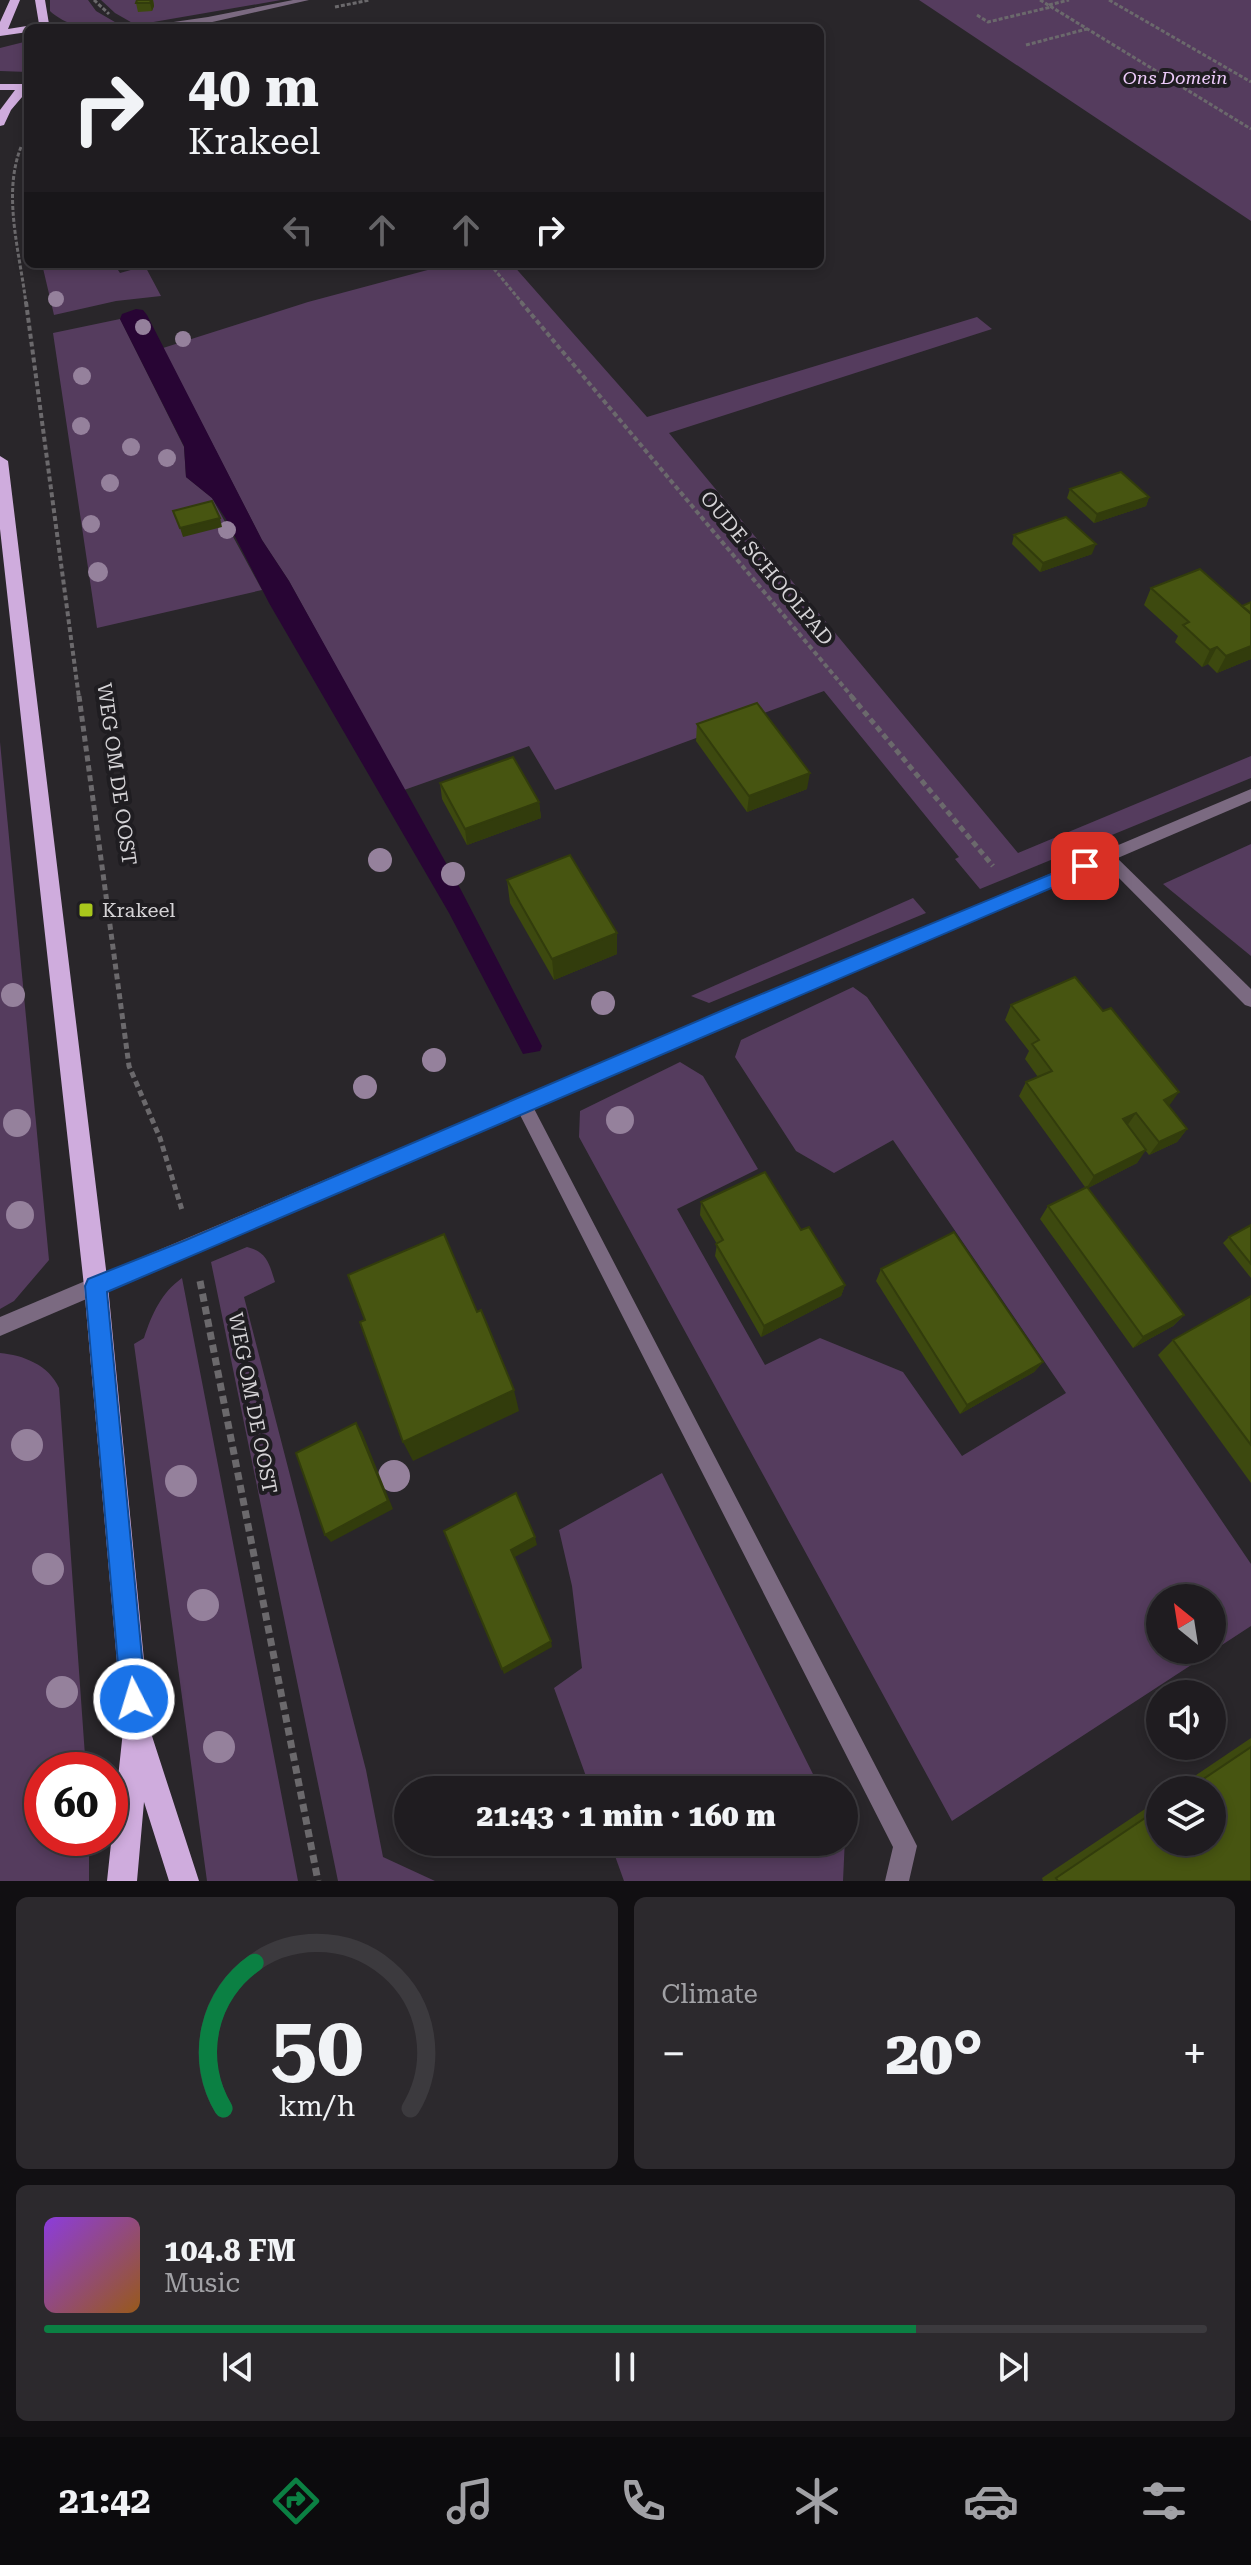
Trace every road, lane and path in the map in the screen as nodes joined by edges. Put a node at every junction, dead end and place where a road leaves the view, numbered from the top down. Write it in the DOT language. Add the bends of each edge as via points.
graph roads {
  1 [pos="15,0"];
  2 [pos="40,0"];
  3 [pos="305,0"];
  4 [pos="1040,0"];
  5 [pos="1069,0"];
  6 [pos="1109,0"];
  7 [pos="1050,6"];
  8 [pos="977,15"];
  9 [pos="208,20"];
  10 [pos="44,24"];
  11 [pos="172,24"];
  12 [pos="198,24"];
  13 [pos="24,29"];
  14 [pos="1088,29"];
  15 [pos="0,32"];
  16 [pos="1026,45"];
  17 [pos="1251,82"];
  18 [pos="0,87"];
  19 [pos="24,87"];
  20 [pos="24,89"];
  21 [pos="0,123"];
  22 [pos="1251,129"];
  23 [pos="24,142"];
  24 [pos="493,268"];
  25 [pos="0,461"];
  26 [pos="1251,795"];
  27 [pos="1107,857"];
  28 [pos="1017,894"];
  29 [pos="1251,1000"];
  30 [pos="523,1104"];
  31 [pos="193,1247"];
  32 [pos="96,1286"];
  33 [pos="0,1327"];
  34 [pos="137,1731"];
  35 [pos="122,1881"];
  36 [pos="184,1881"];
  37 [pos="318,1881"];
  38 [pos="897,1881"];
  1 -- 15 [label="main road"];
  2 -- 10 [label="main road"];
  3 -- 9 [label="street"];
  4 -- 7 [label="path"];
  5 -- 7 [label="path"];
  6 -- 17 [label="path"];
  7 -- 8 [label="path" via="988,22"];
  7 -- 14 [label="path"];
  9 -- 11 [label="street"];
  9 -- 12 [label="street"];
  13 -- 15 [label="main road"];
  14 -- 16 [label="path"];
  14 -- 22 [label="path"];
  18 -- 19 [label="main road"];
  20 -- 21 [label="main road"];
  23 -- 31 [label="path, WEG OM DE OOST" via="11,189 129,1066 160,1138"];
  24 -- 28 [label="path, OUDE SCHOOLPAD"];
  25 -- 32 [label="main road"];
  26 -- 27 [label="street"];
  27 -- 28 [label="street"];
  27 -- 29 [label="street"];
  28 -- 30 [label="street"];
  30 -- 31 [label="street"];
  30 -- 38 [label="street" via="905,1846"];
  31 -- 32 [label="street"];
  31 -- 37 [label="path, WEG OM DE OOST"];
  32 -- 33 [label="street"];
  32 -- 34 [label="main road"];
  34 -- 35 [label="main road"];
  34 -- 36 [label="main road"];
}
